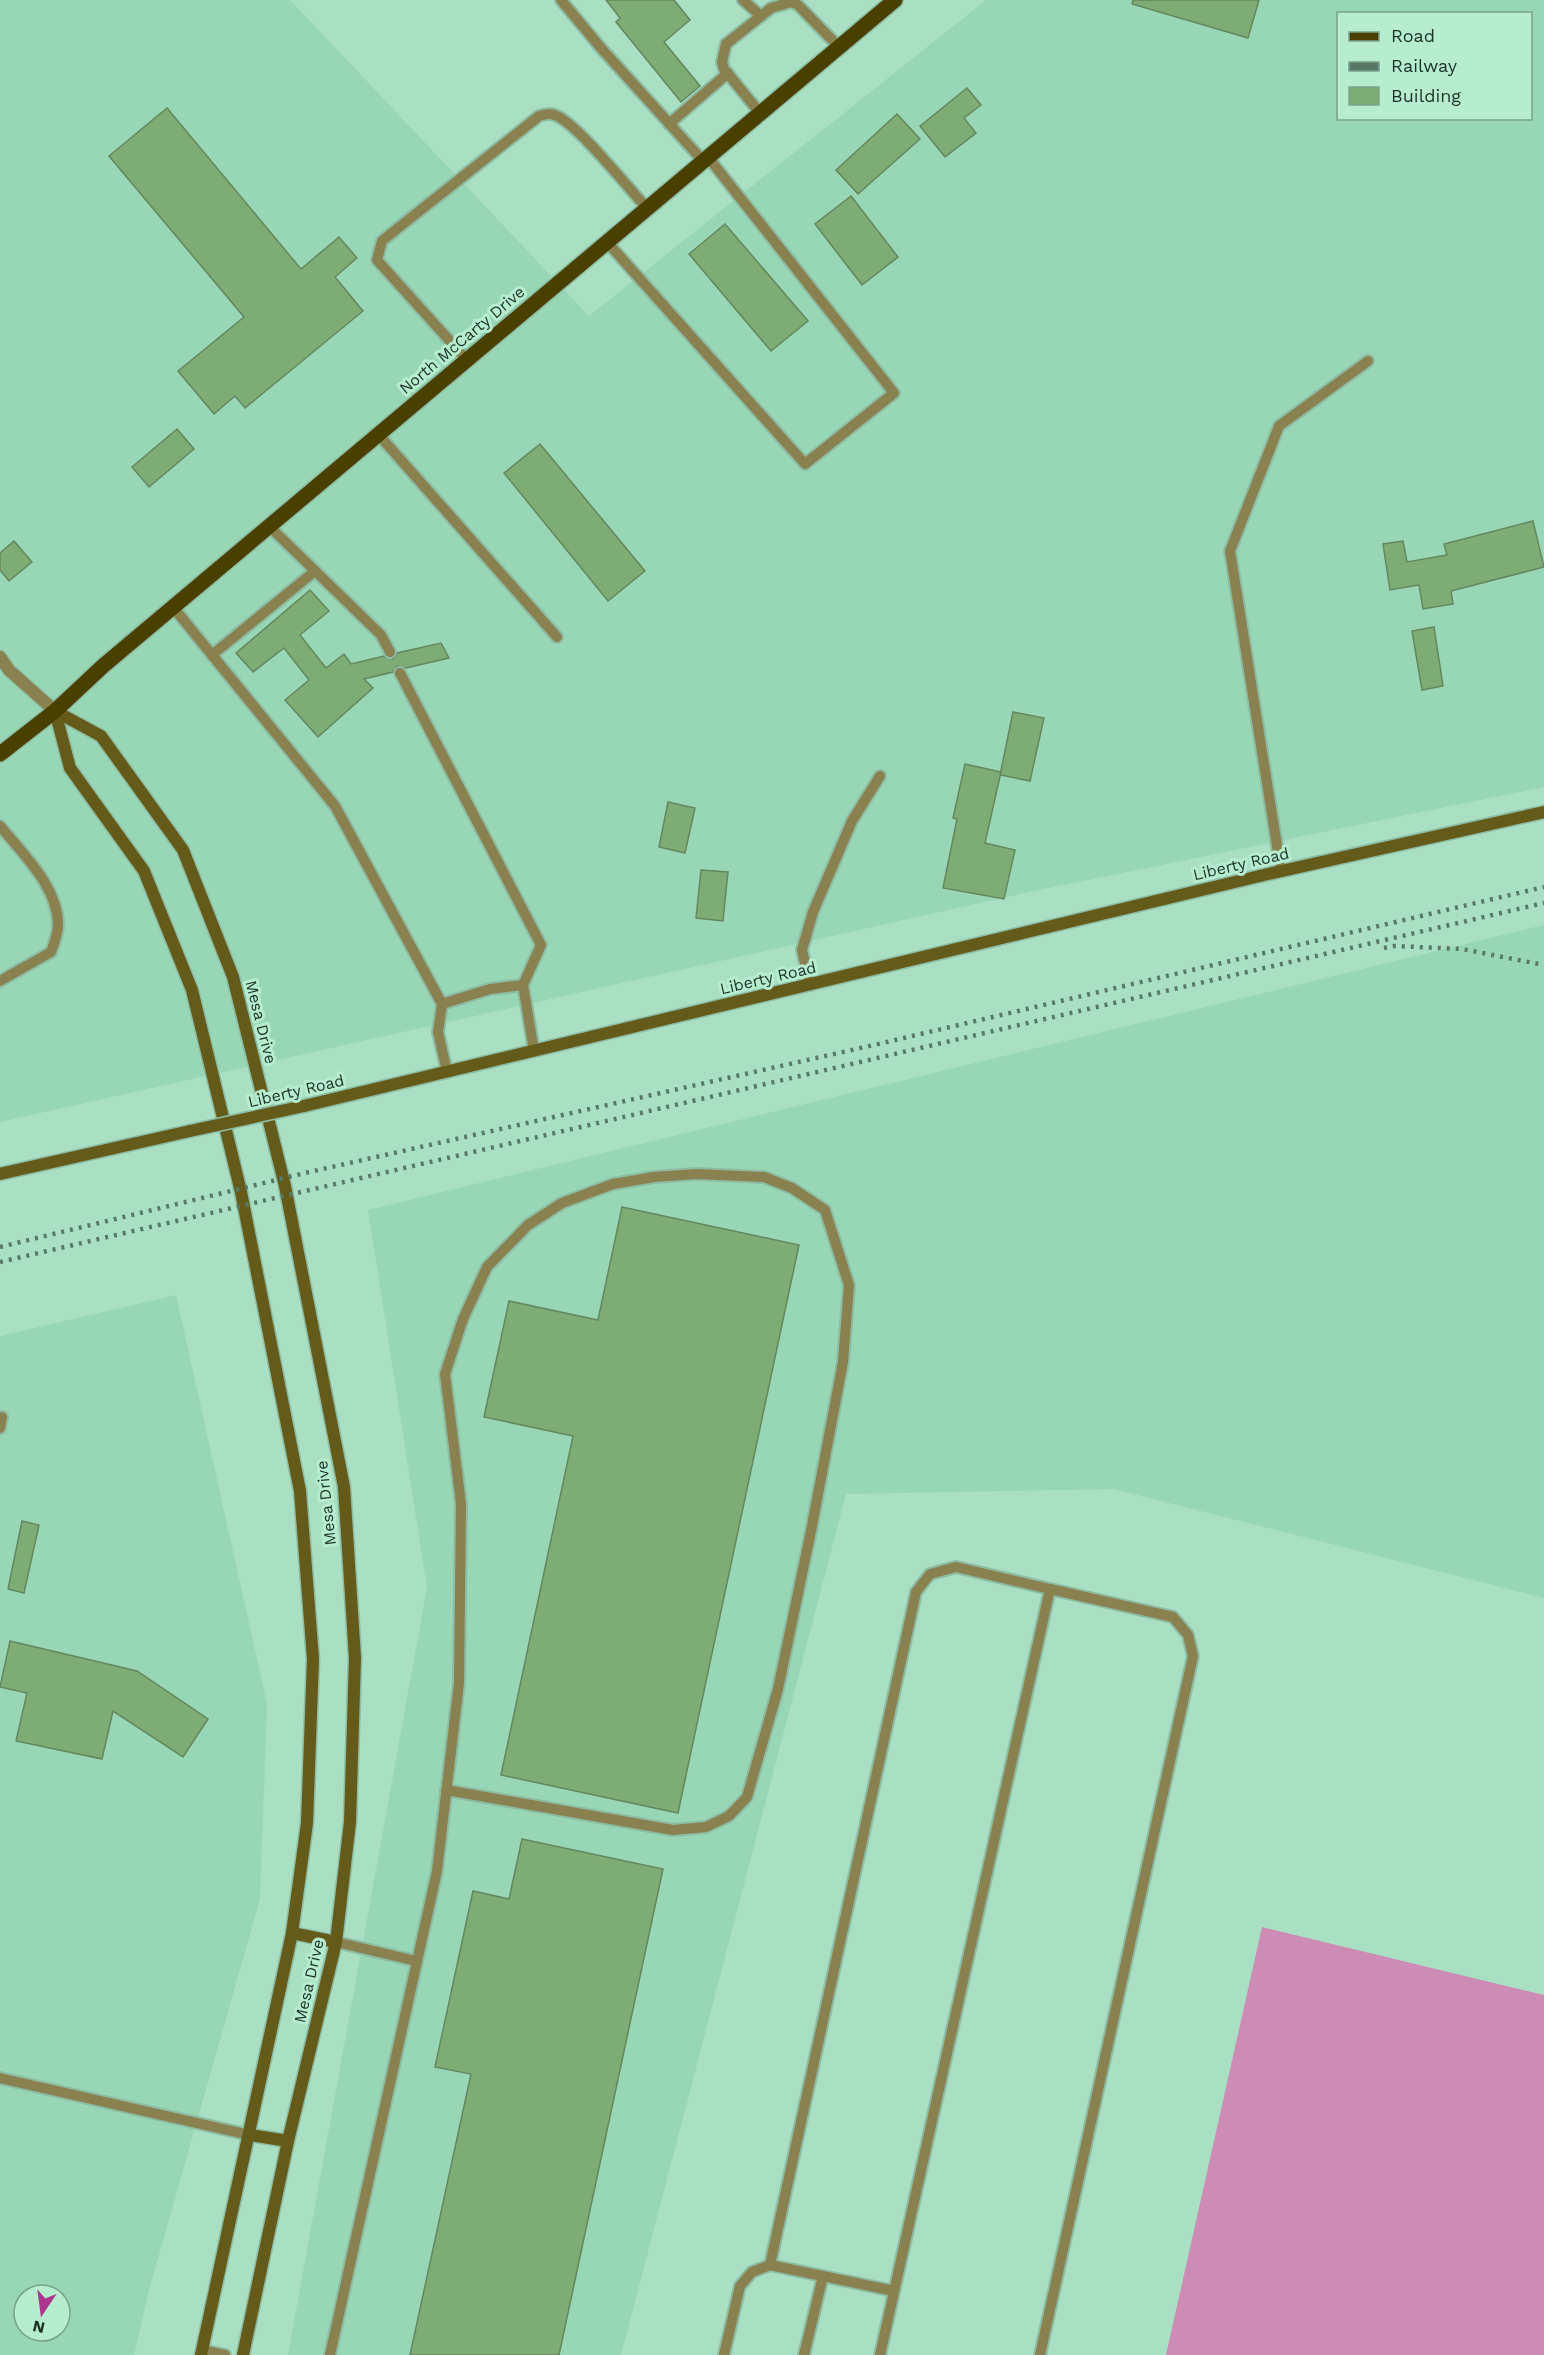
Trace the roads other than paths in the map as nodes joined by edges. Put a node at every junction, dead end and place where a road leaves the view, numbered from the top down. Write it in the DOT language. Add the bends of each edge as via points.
graph roads {
  1 [pos="561,0"];
  2 [pos="743,0"];
  3 [pos="895,0"];
  4 [pos="761,16"];
  5 [pos="839,47"];
  6 [pos="728,73"];
  7 [pos="760,113"];
  8 [pos="669,124"];
  9 [pos="705,159"];
  10 [pos="647,208"];
  11 [pos="607,242"];
  12 [pos="467,360"];
  13 [pos="1368,361"];
  14 [pos="378,434"];
  15 [pos="269,526"];
  16 [pos="315,571"];
  17 [pos="173,607"];
  18 [pos="557,637"];
  19 [pos="390,652"];
  20 [pos="212,655"];
  21 [pos="0,657"];
  22 [pos="400,673"];
  23 [pos="55,711"];
  24 [pos="0,754"];
  25 [pos="880,776"];
  26 [pos="1544,812"];
  27 [pos="0,826"];
  28 [pos="1281,871"];
  29 [pos="0,981"];
  30 [pos="523,985"];
  31 [pos="810,985"];
  32 [pos="442,1004"];
  33 [pos="534,1051"];
  34 [pos="447,1072"];
  35 [pos="0,1174"];
  36 [pos="0,1418"];
  37 [pos="0,1428"];
  38 [pos="1050,1589"];
  39 [pos="446,1790"];
  40 [pos="292,1934"];
  41 [pos="336,1942"];
  42 [pos="416,1961"];
  43 [pos="0,2078"];
  44 [pos="250,2135"];
  45 [pos="288,2141"];
  46 [pos="770,2265"];
  47 [pos="823,2276"];
  48 [pos="894,2291"];
  49 [pos="201,2352"];
  50 [pos="225,2355"];
  51 [pos="243,2355"];
  52 [pos="330,2355"];
  53 [pos="724,2355"];
  54 [pos="804,2355"];
  55 [pos="880,2355"];
  56 [pos="1040,2355"];
  1 -- 8 [label="lane"];
  2 -- 4 [label="lane"];
  3 -- 5 [label="main road, North McCarty Drive"];
  4 -- 5 [label="lane" via="771,8 791,2"];
  4 -- 6 [label="lane" via="726,44 722,62"];
  5 -- 7 [label="main road, North McCarty Drive"];
  6 -- 7 [label="lane"];
  6 -- 8 [label="lane"];
  7 -- 9 [label="main road, North McCarty Drive"];
  8 -- 9 [label="lane"];
  9 -- 10 [label="main road, North McCarty Drive"];
  9 -- 11 [label="lane" via="894,393 805,464"];
  10 -- 11 [label="main road, North McCarty Drive"];
  10 -- 12 [label="lane" via="578,133 548,113 539,116 393,231 382,241 377,260"];
  11 -- 12 [label="main road, North McCarty Drive"];
  12 -- 14 [label="main road, North McCarty Drive"];
  13 -- 28 [label="lane" via="1279,426 1230,551"];
  14 -- 15 [label="main road, North McCarty Drive"];
  14 -- 18 [label="lane"];
  15 -- 16 [label="lane"];
  15 -- 17 [label="main road, North McCarty Drive"];
  16 -- 19 [label="lane" via="381,635"];
  16 -- 20 [label="lane"];
  17 -- 20 [label="lane"];
  17 -- 23 [label="main road, North McCarty Drive"];
  20 -- 32 [label="lane" via="335,806"];
  21 -- 23 [label="street, Mesa Drive"];
  22 -- 30 [label="lane" via="541,945"];
  23 -- 24 [label="main road, North McCarty Drive"];
  23 -- 40 [label="main road, Mesa Drive" via="70,768 144,871 192,990 241,1192 296,1468 314,1659 307,1823"];
  23 -- 41 [label="main road, Mesa Drive" via="101,736 183,850 233,977 285,1186 344,1487 355,1658 350,1822"];
  25 -- 31 [label="lane" via="852,821 813,912 802,950"];
  26 -- 28 [label="main road, Liberty Road"];
  27 -- 29 [label="lane" via="34,867 55,903 58,927 51,952"];
  28 -- 31 [label="main road, Liberty Road"];
  30 -- 32 [label="lane"];
  30 -- 33 [label="lane"];
  31 -- 33 [label="main road, Liberty Road"];
  32 -- 34 [label="lane" via="438,1032"];
  33 -- 34 [label="main road, Liberty Road"];
  34 -- 35 [label="main road, Liberty Road, bridge"];
  36 -- 37 [label="lane"];
  38 -- 46 [label="lane" via="956,1567 930,1575 916,1592"];
  38 -- 48 [label="lane"];
  38 -- 56 [label="lane" via="1173,1617 1188,1635 1193,1656"];
  39 -- 39 [label="lane" via="459,1683 461,1504 445,1374 463,1319 487,1267 528,1226 562,1203 613,1184 696,1174 764,1177 792,1188 825,1210 849,1285 843,1362 811,1532 778,1689 747,1797 729,1816 706,1827 673,1830"];
  39 -- 42 [label="lane" via="437,1871"];
  40 -- 41 [label="main road"];
  40 -- 44 [label="main road, Mesa Drive"];
  41 -- 42 [label="lane"];
  41 -- 45 [label="main road, Mesa Drive"];
  42 -- 52 [label="lane"];
  43 -- 44 [label="lane"];
  44 -- 45 [label="main road"];
  44 -- 49 [label="main road, Mesa Drive"];
  45 -- 51 [label="main road, Mesa Drive"];
  46 -- 47 [label="lane"];
  46 -- 53 [label="lane" via="752,2272 740,2286"];
  47 -- 48 [label="lane"];
  47 -- 54 [label="lane"];
  48 -- 55 [label="lane"];
  49 -- 50 [label="lane"];
}
